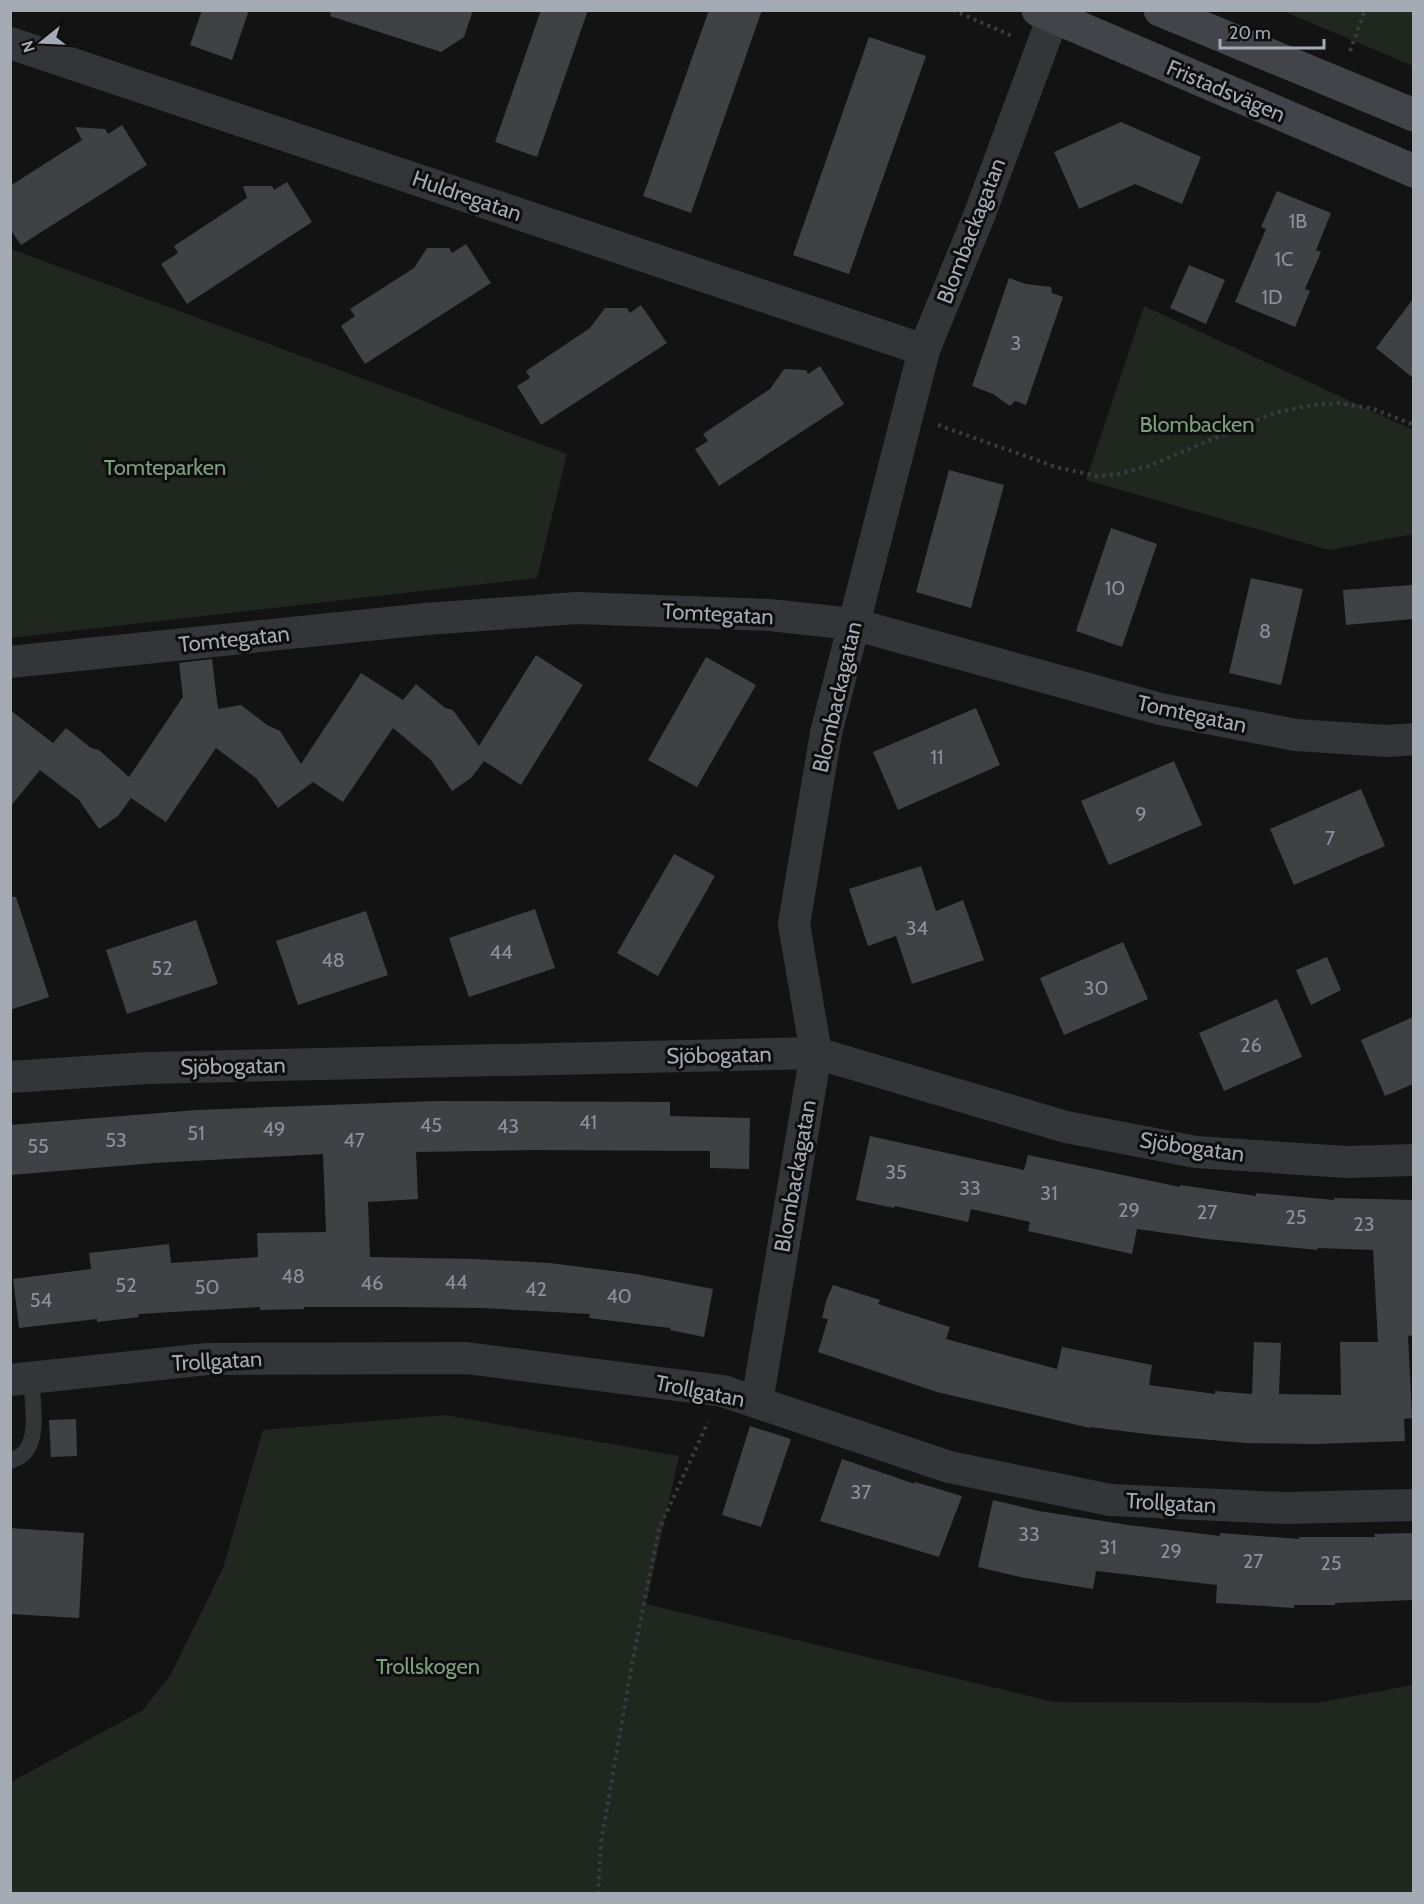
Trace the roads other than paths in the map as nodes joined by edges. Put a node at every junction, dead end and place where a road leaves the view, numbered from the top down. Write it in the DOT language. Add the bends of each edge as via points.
graph roads {
  1 [pos="1160,10"];
  2 [pos="1046,14"];
  3 [pos="10,43"];
  4 [pos="1413,115"];
  5 [pos="1413,171"];
  6 [pos="924,350"];
  7 [pos="853,624"];
  8 [pos="10,662"];
  9 [pos="1413,739"];
  10 [pos="816,1053"];
  11 [pos="10,1077"];
  12 [pos="1413,1160"];
  13 [pos="21,1379"];
  14 [pos="756,1402"];
  15 [pos="10,1461"];
  16 [pos="1413,1505"];
  1 -- 4 [label="street"];
  2 -- 5 [label="street, Fristadsvägen"];
  2 -- 6 [label="street, Blombackagatan" via="979,216"];
  3 -- 6 [label="street, Huldregatan"];
  6 -- 7 [label="street, Blombackagatan"];
  7 -- 8 [label="street, Tomtegatan" via="769,615 577,608 426,619"];
  7 -- 9 [label="street, Tomtegatan" via="1160,710 1296,735"];
  7 -- 10 [label="street, Blombackagatan" via="825,733 794,924"];
  10 -- 11 [label="street, Sjöbogatan" via="147,1068"];
  10 -- 12 [label="street, Sjöbogatan" via="1066,1127 1185,1150 1346,1162"];
  10 -- 14 [label="street, Blombackagatan"];
  13 -- 14 [label="street, Trollgatan" via="207,1359 466,1358 723,1391"];
  13 -- 15 [label="lane" via="34,1421 24,1454"];
  14 -- 16 [label="street, Trollgatan" via="949,1467 1110,1500 1284,1508"];
}
